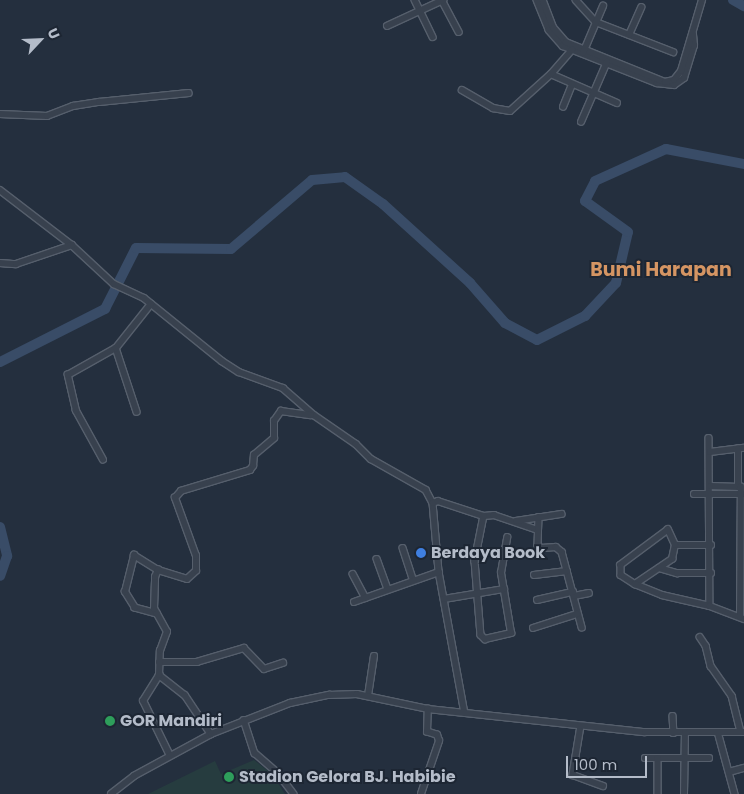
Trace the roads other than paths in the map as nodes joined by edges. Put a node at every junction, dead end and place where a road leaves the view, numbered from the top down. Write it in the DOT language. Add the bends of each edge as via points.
graph roads {
  1 [pos="415,0"];
  2 [pos="443,0"];
  3 [pos="537,0"];
  4 [pos="543,0"];
  5 [pos="576,0"];
  6 [pos="699,1"];
  7 [pos="603,6"];
  8 [pos="641,8"];
  9 [pos="420,10"];
  10 [pos="544,14"];
  11 [pos="596,22"];
  12 [pos="387,26"];
  13 [pos="459,32"];
  14 [pos="630,35"];
  15 [pos="433,37"];
  16 [pos="572,50"];
  17 [pos="583,52"];
  18 [pos="673,52"];
  19 [pos="607,62"];
  20 [pos="551,74"];
  21 [pos="572,85"];
  22 [pos="462,90"];
  23 [pos="189,93"];
  24 [pos="594,94"];
  25 [pos="617,102"];
  26 [pos="563,108"];
  27 [pos="0,114"];
  28 [pos="581,122"];
  29 [pos="0,190"];
  30 [pos="72,245"];
  31 [pos="0,263"];
  32 [pos="151,304"];
  33 [pos="116,348"];
  34 [pos="136,412"];
  35 [pos="314,416"];
  36 [pos="709,438"];
  37 [pos="741,448"];
  38 [pos="710,452"];
  39 [pos="103,460"];
  40 [pos="711,490"];
  41 [pos="742,490"];
  42 [pos="694,494"];
  43 [pos="433,503"];
  44 [pos="561,514"];
  45 [pos="484,516"];
  46 [pos="539,517"];
  47 [pos="516,521"];
  48 [pos="538,530"];
  49 [pos="507,538"];
  50 [pos="675,544"];
  51 [pos="711,545"];
  52 [pos="402,548"];
  53 [pos="376,559"];
  54 [pos="659,568"];
  55 [pos="158,570"];
  56 [pos="567,570"];
  57 [pos="439,572"];
  58 [pos="711,573"];
  59 [pos="353,574"];
  60 [pos="534,575"];
  61 [pos="413,580"];
  62 [pos="636,584"];
  63 [pos="388,589"];
  64 [pos="504,589"];
  65 [pos="589,593"];
  66 [pos="478,594"];
  67 [pos="574,594"];
  68 [pos="366,598"];
  69 [pos="444,599"];
  70 [pos="538,600"];
  71 [pos="354,602"];
  72 [pos="710,606"];
  73 [pos="157,614"];
  74 [pos="577,614"];
  75 [pos="742,618"];
  76 [pos="534,628"];
  77 [pos="582,628"];
  78 [pos="700,637"];
  79 [pos="374,656"];
  80 [pos="159,662"];
  81 [pos="283,663"];
  82 [pos="159,675"];
  83 [pos="368,696"];
  84 [pos="428,709"];
  85 [pos="465,714"];
  86 [pos="673,716"];
  87 [pos="244,720"];
  88 [pos="581,726"];
  89 [pos="718,732"];
  90 [pos="743,732"];
  91 [pos="674,733"];
  92 [pos="685,733"];
  93 [pos="211,734"];
  94 [pos="170,756"];
  95 [pos="684,757"];
  96 [pos="645,758"];
  97 [pos="658,758"];
  98 [pos="709,758"];
  99 [pos="744,768"];
  100 [pos="729,772"];
  101 [pos="603,786"];
  102 [pos="111,794"];
  103 [pos="294,794"];
  104 [pos="421,794"];
  105 [pos="658,794"];
  106 [pos="684,794"];
  107 [pos="735,794"];
  1 -- 9 [label="street"];
  2 -- 9 [label="street"];
  2 -- 13 [label="street"];
  3 -- 10 [label="street"];
  4 -- 10 [label="street"];
  5 -- 11 [label="street"];
  6 -- 19 [label="street" via="682,72 670,83"];
  7 -- 11 [label="street"];
  8 -- 14 [label="street"];
  9 -- 12 [label="street"];
  9 -- 15 [label="street"];
  10 -- 16 [label="street" via="553,36"];
  10 -- 17 [label="street" via="561,37"];
  11 -- 14 [label="street"];
  11 -- 17 [label="street"];
  14 -- 18 [label="street"];
  16 -- 17 [label="street"];
  16 -- 20 [label="street"];
  17 -- 19 [label="street"];
  19 -- 24 [label="street"];
  20 -- 21 [label="street"];
  20 -- 22 [label="street" via="507,112 481,103"];
  21 -- 24 [label="street"];
  21 -- 26 [label="street"];
  23 -- 27 [label="street" via="90,104 47,116"];
  24 -- 25 [label="street"];
  24 -- 28 [label="street"];
  29 -- 30 [label="street"];
  30 -- 31 [label="street" via="19,263"];
  30 -- 32 [label="street" via="114,284"];
  32 -- 33 [label="street"];
  32 -- 35 [label="street" via="232,368 283,388"];
  33 -- 34 [label="street"];
  33 -- 39 [label="street" via="68,375 76,411"];
  35 -- 43 [label="street" via="356,444 371,459 420,485"];
  35 -- 55 [label="street" via="298,411 281,411 274,421 274,438 254,455 250,470 177,495 174,498 196,556 196,571 187,579"];
  36 -- 38 [label="street"];
  37 -- 38 [label="street"];
  37 -- 41 [label="street"];
  38 -- 40 [label="street"];
  40 -- 41 [label="street"];
  40 -- 42 [label="street"];
  40 -- 51 [label="street"];
  41 -- 75 [label="street"];
  43 -- 45 [label="street" via="438,501"];
  43 -- 57 [label="street"];
  44 -- 46 [label="street"];
  45 -- 47 [label="street" via="494,515"];
  45 -- 66 [label="street" via="475,561"];
  46 -- 47 [label="street"];
  46 -- 48 [label="street"];
  47 -- 48 [label="street"];
  48 -- 56 [label="street" via="539,547 560,549"];
  49 -- 64 [label="street" via="502,553"];
  50 -- 51 [label="street"];
  50 -- 54 [label="street" via="672,559"];
  50 -- 62 [label="street" via="668,530 619,566 621,575"];
  51 -- 58 [label="street"];
  52 -- 61 [label="street"];
  53 -- 63 [label="street"];
  54 -- 58 [label="street" via="677,573"];
  54 -- 62 [label="street"];
  55 -- 73 [label="street" via="153,601"];
  55 -- 73 [label="street" via="134,555 126,592 135,608"];
  56 -- 60 [label="street"];
  56 -- 67 [label="street"];
  57 -- 61 [label="street"];
  57 -- 69 [label="street"];
  58 -- 72 [label="street"];
  59 -- 68 [label="street"];
  61 -- 63 [label="street"];
  62 -- 72 [label="street" via="662,595"];
  63 -- 68 [label="street"];
  64 -- 66 [label="street"];
  64 -- 66 [label="street" via="509,635 483,638"];
  65 -- 67 [label="street"];
  66 -- 69 [label="street"];
  67 -- 70 [label="street"];
  67 -- 74 [label="street"];
  68 -- 71 [label="street"];
  69 -- 85 [label="street"];
  72 -- 75 [label="street"];
  73 -- 80 [label="street" via="167,632"];
  74 -- 76 [label="street"];
  74 -- 77 [label="street"];
  78 -- 90 [label="street" via="711,666 732,696"];
  79 -- 83 [label="street"];
  80 -- 81 [label="street" via="197,662 244,648 264,669"];
  80 -- 82 [label="street"];
  82 -- 93 [label="street" via="185,695"];
  82 -- 94 [label="street" via="142,701"];
  83 -- 84 [label="street"];
  83 -- 87 [label="street" via="314,697"];
  84 -- 85 [label="street"];
  84 -- 104 [label="street" via="427,732 437,735 439,740"];
  85 -- 88 [label="street"];
  86 -- 91 [label="street"];
  87 -- 93 [label="street"];
  87 -- 103 [label="street" via="255,753 278,773"];
  88 -- 91 [label="street"];
  88 -- 101 [label="street" via="573,775"];
  89 -- 90 [label="street"];
  89 -- 92 [label="street"];
  89 -- 100 [label="street"];
  91 -- 92 [label="street"];
  92 -- 95 [label="street"];
  93 -- 94 [label="street"];
  94 -- 102 [label="street"];
  95 -- 97 [label="street"];
  95 -- 98 [label="street"];
  95 -- 106 [label="street"];
  96 -- 97 [label="street"];
  97 -- 105 [label="street"];
  99 -- 100 [label="street"];
  100 -- 107 [label="street"];
}
